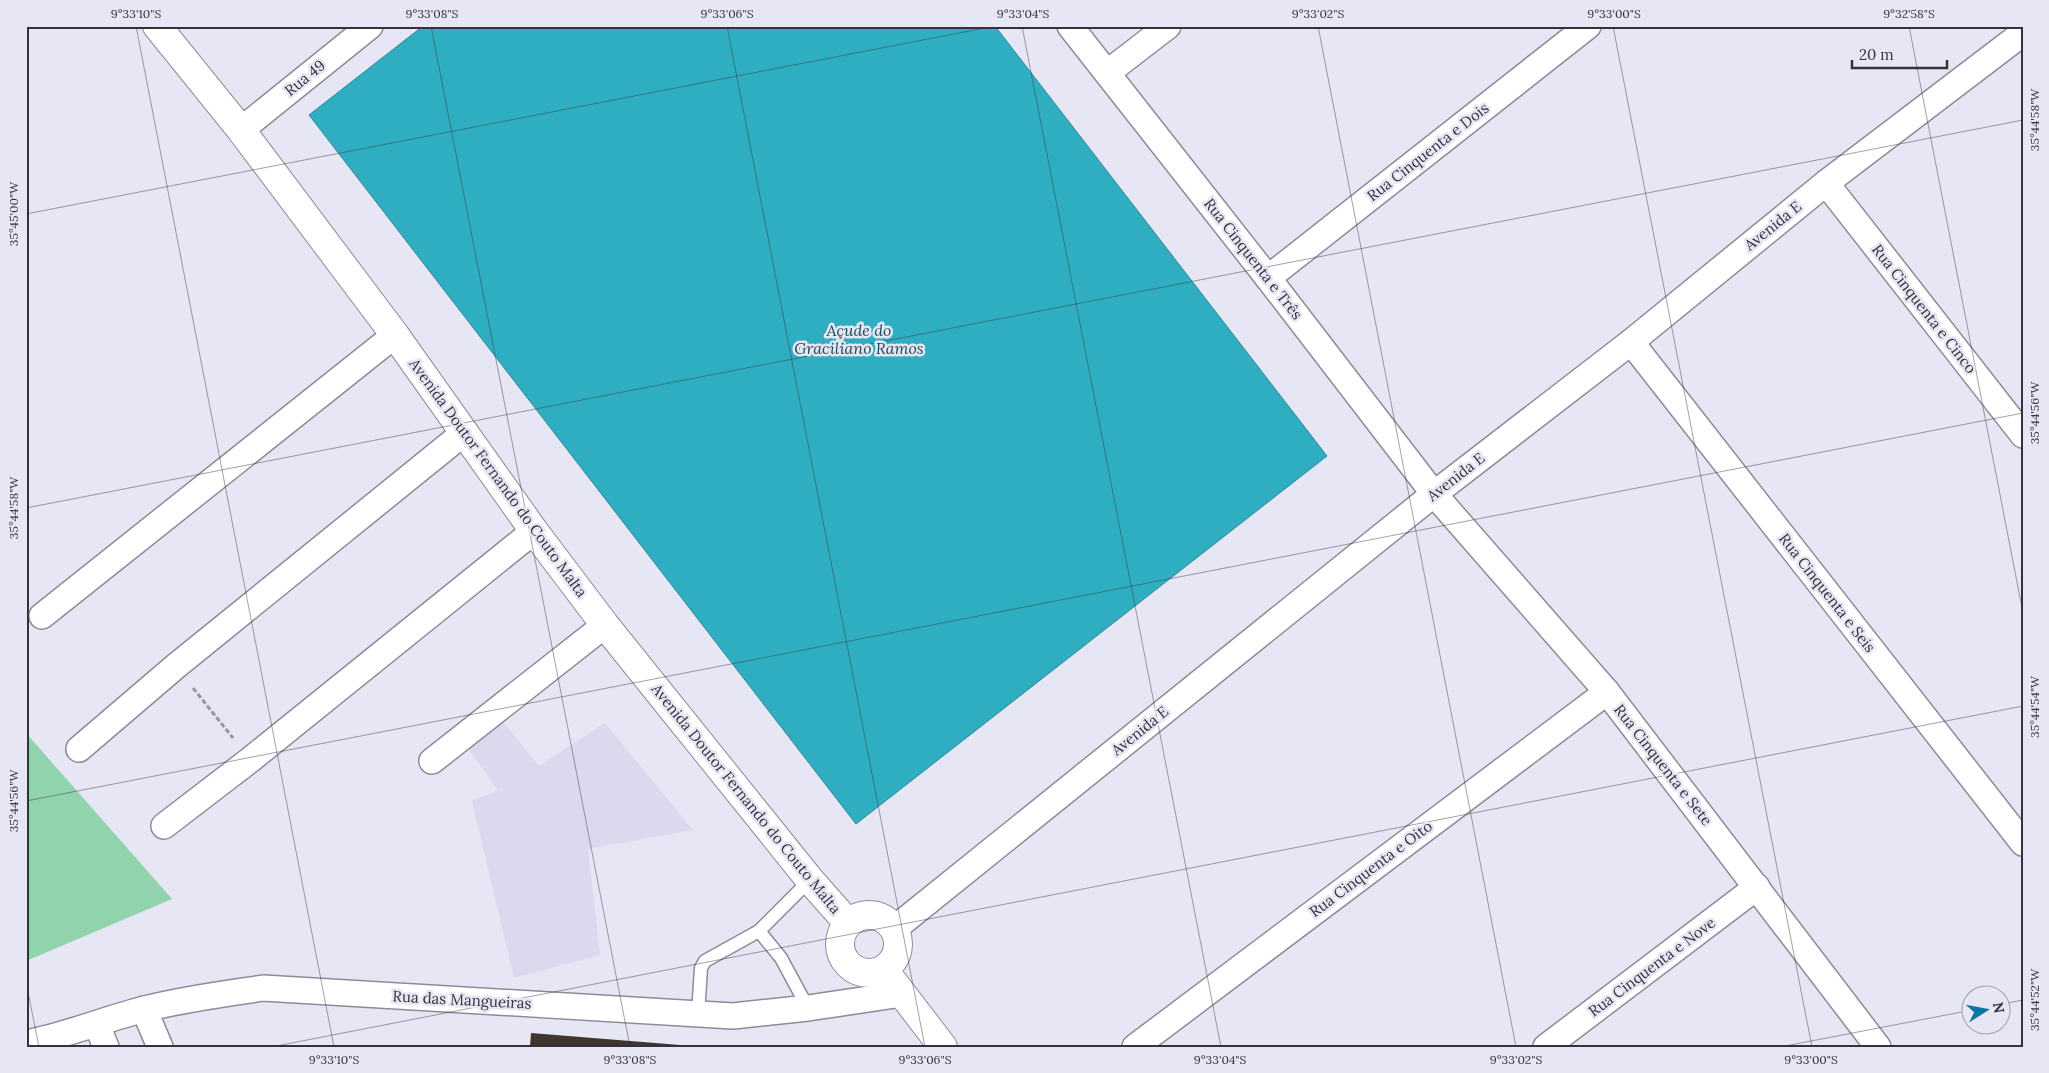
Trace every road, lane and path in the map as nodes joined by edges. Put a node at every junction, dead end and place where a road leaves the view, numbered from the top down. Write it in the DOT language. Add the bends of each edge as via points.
graph roads {
  1 [pos="157,26"];
  2 [pos="370,26"];
  3 [pos="1070,26"];
  4 [pos="1168,26"];
  5 [pos="1588,26"];
  6 [pos="2022,35"];
  7 [pos="1106,73"];
  8 [pos="241,130"];
  9 [pos="1826,182"];
  10 [pos="1268,278"];
  11 [pos="395,334"];
  12 [pos="1631,342"];
  13 [pos="465,432"];
  14 [pos="2023,435"];
  15 [pos="1434,494"];
  16 [pos="534,531"];
  17 [pos="42,616"];
  18 [pos="605,625"];
  19 [pos="176,666"];
  20 [pos="1607,692"];
  21 [pos="79,749"];
  22 [pos="250,760"];
  23 [pos="432,761"];
  24 [pos="164,826"];
  25 [pos="2023,843"];
  26 [pos="810,880"];
  27 [pos="1757,887"];
  28 [pos="848,923"];
  29 [pos="894,929"];
  30 [pos="759,931"];
  31 [pos="884,970"];
  32 [pos="902,994"];
  33 [pos="808,1008"];
  34 [pos="144,1009"];
  35 [pos="698,1014"];
  36 [pos="102,1036"];
  37 [pos="26,1043"];
  38 [pos="160,1047"];
  39 [pos="943,1047"];
  40 [pos="1134,1047"];
  41 [pos="1546,1047"];
  42 [pos="1878,1047"];
  1 -- 8 [label="street, Avenida Doutor Fernando do Couto Malta"];
  2 -- 8 [label="street, Rua 49"];
  3 -- 7 [label="street, Rua Cinquenta e Três"];
  4 -- 7 [label="street"];
  5 -- 10 [label="street, Rua Cinquenta e Dois"];
  6 -- 9 [label="street, Avenida E"];
  7 -- 10 [label="street, Rua Cinquenta e Três"];
  8 -- 11 [label="street, Avenida Doutor Fernando do Couto Malta"];
  9 -- 12 [label="street, Avenida E"];
  9 -- 14 [label="street, Rua Cinquenta e Cinco"];
  10 -- 15 [label="street, Rua Cinquenta e Três"];
  11 -- 13 [label="street, Avenida Doutor Fernando do Couto Malta"];
  11 -- 17 [label="street"];
  12 -- 15 [label="street, Avenida E"];
  12 -- 25 [label="street, Rua Cinquenta e Seis"];
  13 -- 16 [label="street, Avenida Doutor Fernando do Couto Malta"];
  13 -- 19 [label="street"];
  15 -- 20 [label="street, Rua Cinquenta e Sete"];
  15 -- 29 [label="street, Avenida E"];
  16 -- 18 [label="street, Avenida Doutor Fernando do Couto Malta"];
  16 -- 22 [label="street"];
  18 -- 23 [label="street"];
  18 -- 26 [label="street, Avenida Doutor Fernando do Couto Malta"];
  19 -- 21 [label="street"];
  19 -- 22 [label="path"];
  20 -- 27 [label="street, Rua Cinquenta e Sete"];
  20 -- 40 [label="street, Rua Cinquenta e Oito"];
  22 -- 24 [label="street"];
  26 -- 28 [label="street, Avenida Doutor Fernando do Couto Malta"];
  26 -- 30 [label="lane"];
  27 -- 41 [label="street, Rua Cinquenta e Nove"];
  27 -- 42 [label="street, Rua Cinquenta e Sete"];
  28 -- 29 [label="street, Avenida Doutor Fernando do Couto Malta" via="863,915 881,917"];
  28 -- 31 [label="street, Avenida Doutor Fernando do Couto Malta" via="840,938 841,955 851,968 867,974"];
  29 -- 31 [label="street" via="899,944 895,959"];
  30 -- 33 [label="lane" via="781,958"];
  30 -- 35 [label="lane" via="705,962 701,968"];
  31 -- 32 [label="street"];
  32 -- 33 [label="street, Rua das Mangueiras"];
  32 -- 39 [label="street"];
  33 -- 35 [label="street, Rua das Mangueiras" via="733,1016"];
  34 -- 35 [label="street, Rua das Mangueiras" via="263,988"];
  34 -- 36 [label="street, Rua das Mangueiras"];
  34 -- 38 [label="street"];
  36 -- 37 [label="street, Rua das Mangueiras"];
}
